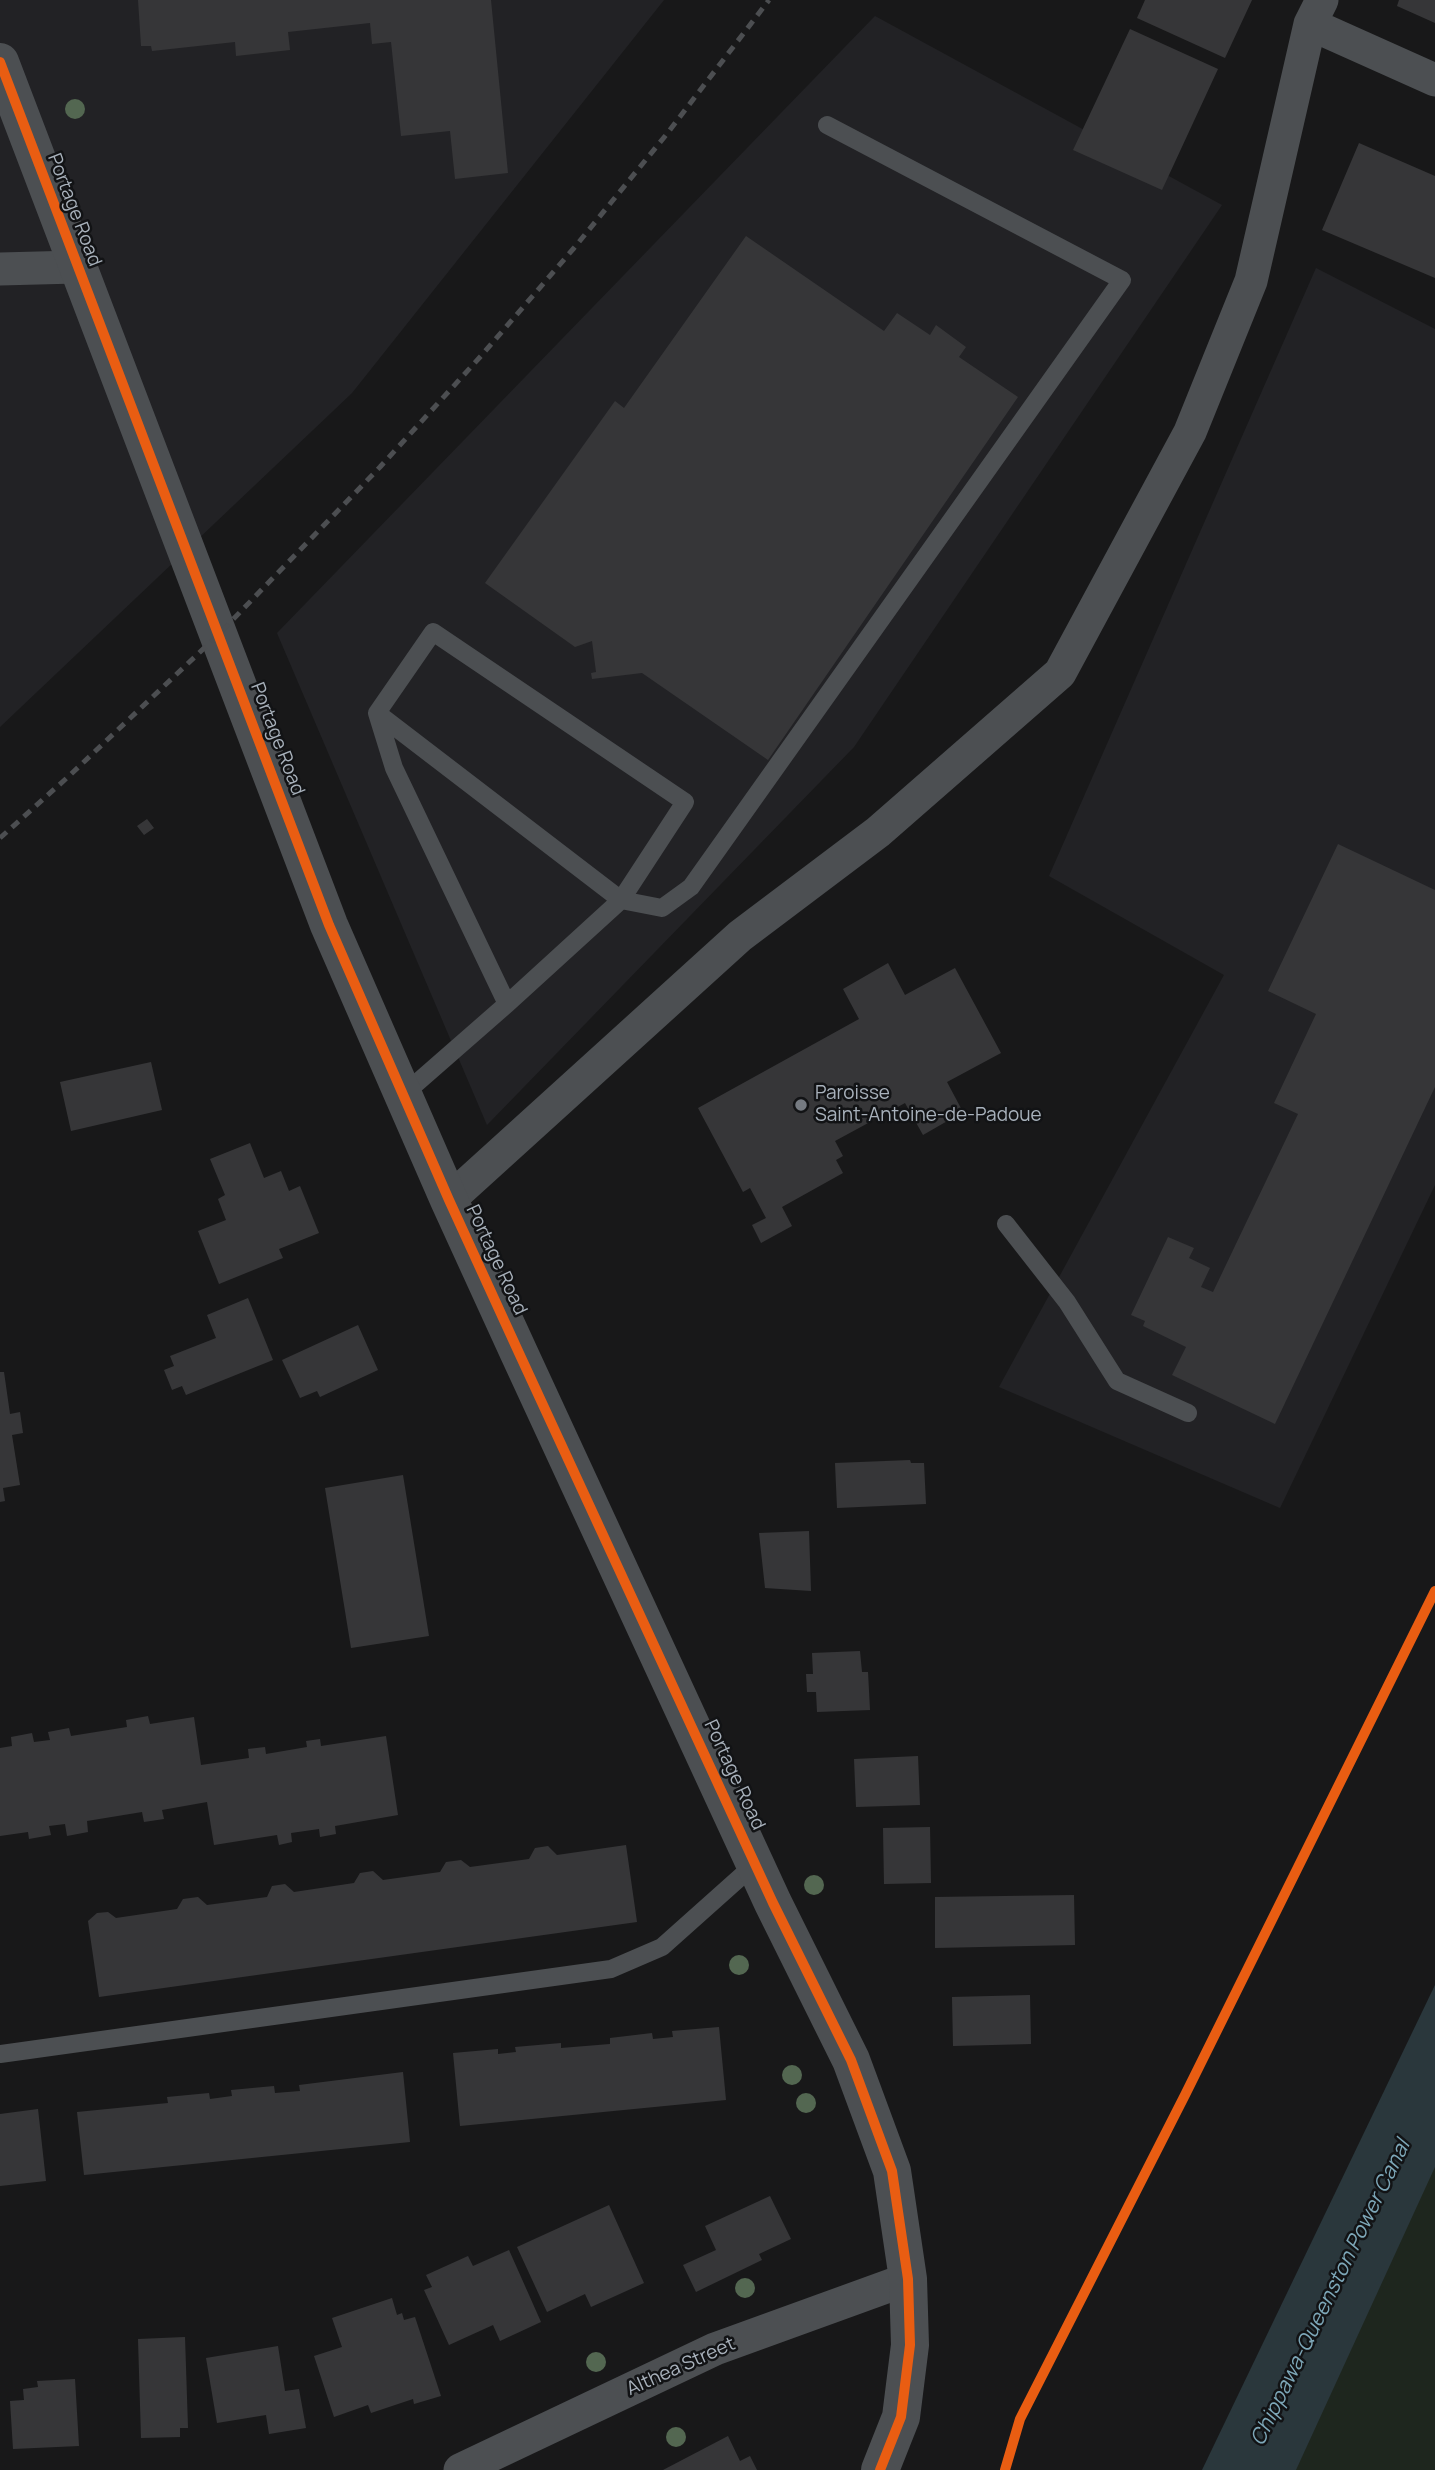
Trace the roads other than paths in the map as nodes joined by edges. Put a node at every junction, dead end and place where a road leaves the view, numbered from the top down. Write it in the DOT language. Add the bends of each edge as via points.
graph roads {
  1 [pos="1316,12"];
  2 [pos="0,62"];
  3 [pos="1435,80"];
  4 [pos="827,125"];
  5 [pos="76,267"];
  6 [pos="0,269"];
  7 [pos="377,713"];
  8 [pos="621,900"];
  9 [pos="507,1004"];
  10 [pos="403,1095"];
  11 [pos="449,1200"];
  12 [pos="1006,1224"];
  13 [pos="1188,1412"];
  14 [pos="755,1864"];
  15 [pos="0,2054"];
  16 [pos="908,2279"];
  17 [pos="460,2470"];
  18 [pos="880,2470"];
  1 -- 3 [label="street"];
  1 -- 11 [label="street" via="1251,281 1191,432 1059,673 878,832 740,936"];
  2 -- 5 [label="street, Portage Road"];
  4 -- 8 [label="lane" via="1122,280 691,887 662,908"];
  5 -- 6 [label="street"];
  5 -- 10 [label="street, Portage Road" via="329,925"];
  7 -- 8 [label="lane"];
  7 -- 8 [label="lane" via="433,632 685,802"];
  7 -- 9 [label="lane" via="394,768"];
  8 -- 9 [label="lane"];
  9 -- 10 [label="lane"];
  10 -- 11 [label="street, Portage Road"];
  11 -- 14 [label="street, Portage Road"];
  12 -- 13 [label="lane" via="1066,1302 1117,1381"];
  14 -- 15 [label="lane" via="662,1947 611,1969"];
  14 -- 16 [label="street, Portage Road" via="851,2060 892,2171"];
  16 -- 17 [label="street, Althea Street" via="715,2349"];
  16 -- 18 [label="street, Portage Road" via="910,2345 901,2417"];
}
